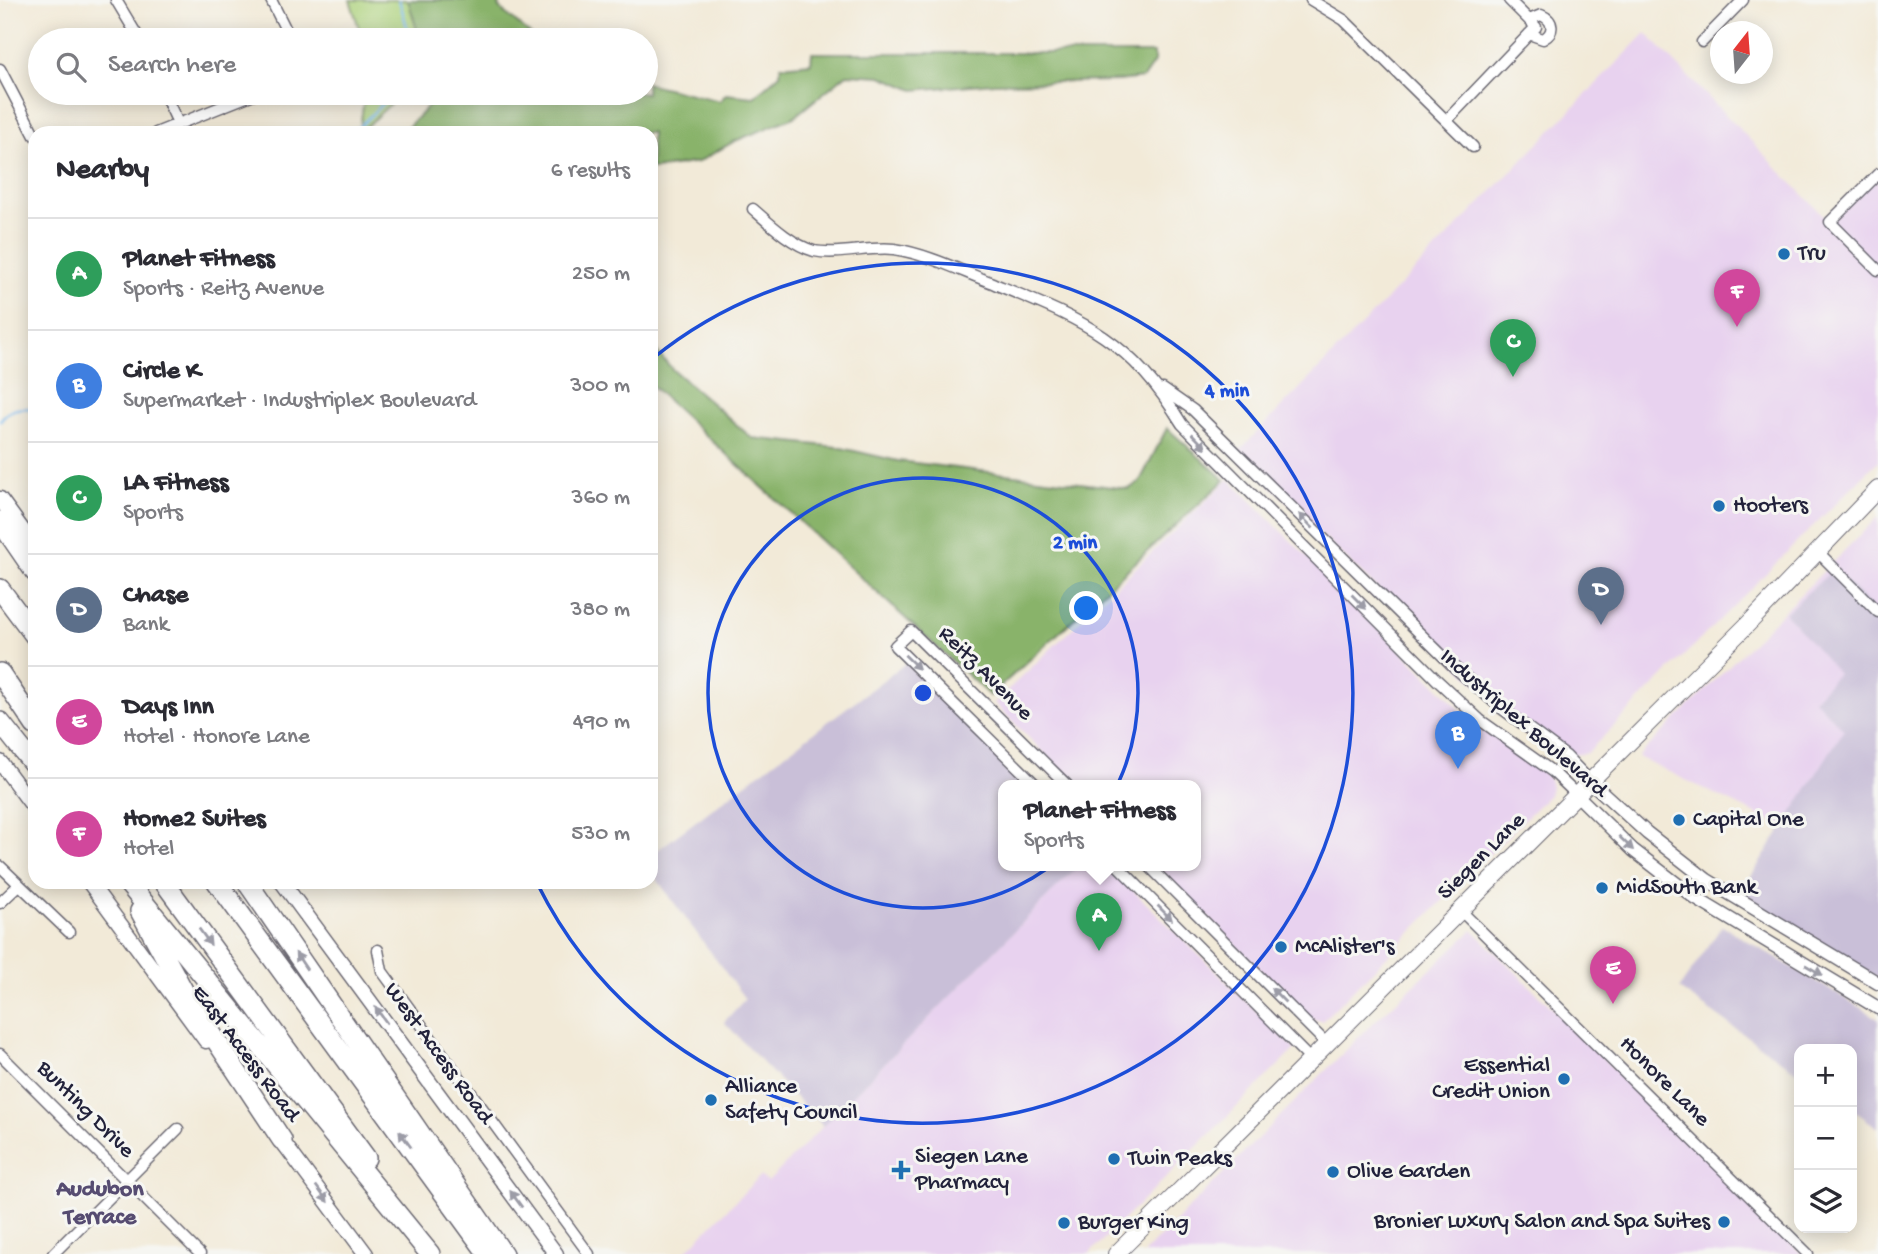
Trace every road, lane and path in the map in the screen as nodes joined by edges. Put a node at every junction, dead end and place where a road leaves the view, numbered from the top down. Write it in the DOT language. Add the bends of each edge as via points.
graph roads {
  1 [pos="116,0"];
  2 [pos="271,0"];
  3 [pos="1311,0"];
  4 [pos="1509,0"];
  5 [pos="1743,0"];
  6 [pos="133,28"];
  7 [pos="285,28"];
  8 [pos="1702,42"];
  9 [pos="0,69"];
  10 [pos="170,105"];
  11 [pos="225,105"];
  12 [pos="1447,120"];
  13 [pos="178,123"];
  14 [pos="30,126"];
  15 [pos="171,126"];
  16 [pos="1473,147"];
  17 [pos="1878,174"];
  18 [pos="753,209"];
  19 [pos="1878,270"];
  20 [pos="1159,386"];
  21 [pos="1878,489"];
  22 [pos="0,499"];
  23 [pos="1,522"];
  24 [pos="28,537"];
  25 [pos="1817,551"];
  26 [pos="28,562"];
  27 [pos="0,589"];
  28 [pos="1878,612"];
  29 [pos="28,625"];
  30 [pos="0,657"];
  31 [pos="0,673"];
  32 [pos="28,695"];
  33 [pos="28,715"];
  34 [pos="0,722"];
  35 [pos="28,757"];
  36 [pos="0,762"];
  37 [pos="1031,780"];
  38 [pos="1062,780"];
  39 [pos="1591,782"];
  40 [pos="1577,795"];
  41 [pos="28,800"];
  42 [pos="0,866"];
  43 [pos="1123,871"];
  44 [pos="1154,871"];
  45 [pos="19,885"];
  46 [pos="94,889"];
  47 [pos="130,889"];
  48 [pos="132,889"];
  49 [pos="169,889"];
  50 [pos="222,889"];
  51 [pos="252,889"];
  52 [pos="287,889"];
  53 [pos="0,903"];
  54 [pos="1460,910"];
  55 [pos="69,932"];
  56 [pos="378,950"];
  57 [pos="1878,983"];
  58 [pos="1878,1008"];
  59 [pos="1326,1043"];
  60 [pos="0,1054"];
  61 [pos="1310,1059"];
  62 [pos="178,1129"];
  63 [pos="282,1140"];
  64 [pos="126,1180"];
  65 [pos="53,1254"];
  66 [pos="200,1254"];
  67 [pos="366,1254"];
  68 [pos="430,1254"];
  69 [pos="437,1254"];
  70 [pos="488,1254"];
  71 [pos="503,1254"];
  72 [pos="556,1254"];
  73 [pos="589,1254"];
  74 [pos="1116,1254"];
  75 [pos="1808,1254"];
  1 -- 6 [label="street"];
  2 -- 7 [label="street"];
  3 -- 12 [label="street" via="1344,20"];
  4 -- 12 [label="street" via="1531,27"];
  5 -- 8 [label="street"];
  9 -- 14 [label="street"];
  10 -- 13 [label="street"];
  11 -- 13 [label="street"];
  12 -- 16 [label="street"];
  13 -- 15 [label="street"];
  17 -- 19 [label="street" via="1829,222"];
  18 -- 20 [label="street, Industriplex Boulevard" via="816,251 909,253 1047,307 1108,337"];
  39 -- 20 [label="street, Industriplex Boulevard, one-way" via="1566,756 1454,667 1193,410"];
  20 -- 40 [label="street, Industriplex Boulevard, one-way" via="1182,424 1439,682"];
  21 -- 25 [label="main road, Siegen Lane"];
  22 -- 24 [label="main road"];
  23 -- 26 [label="highway"];
  25 -- 28 [label="street"];
  25 -- 39 [label="main road, Siegen Lane"];
  27 -- 29 [label="highway"];
  30 -- 32 [label="highway"];
  31 -- 33 [label="highway"];
  34 -- 35 [label="highway"];
  36 -- 41 [label="main road"];
  38 -- 37 [label="street, Reitz Avenue, one-way" via="911,631 895,646"];
  39 -- 40 [label="main road, Siegen Lane"];
  39 -- 57 [label="street, Industriplex Boulevard" via="1707,880"];
  40 -- 54 [label="main road, Siegen Lane"];
  40 -- 58 [label="street, Industriplex Boulevard, one-way" via="1633,850 1695,898"];
  42 -- 45 [label="street"];
  43 -- 61 [label="street, one-way"];
  59 -- 44 [label="street, one-way"];
  45 -- 53 [label="street"];
  45 -- 55 [label="street"];
  46 -- 63 [label="main road, East Access Road"];
  47 -- 63 [label="highway" via="184,992"];
  48 -- 68 [label="highway"];
  49 -- 69 [label="highway, one-way"];
  70 -- 50 [label="highway, one-way"];
  71 -- 51 [label="highway, one-way"];
  72 -- 52 [label="main road, West Access Road, one-way"];
  54 -- 59 [label="main road, Siegen Lane"];
  54 -- 75 [label="street, Honore Lane"];
  56 -- 73 [label="street" via="382,971"];
  59 -- 61 [label="main road, Siegen Lane"];
  60 -- 64 [label="street, Bunting Drive"];
  61 -- 74 [label="main road, Siegen Lane"];
  62 -- 64 [label="street"];
  63 -- 67 [label="main road, East Access Road, one-way"];
  64 -- 65 [label="street"];
  64 -- 66 [label="street, Bunting Drive"];
}
